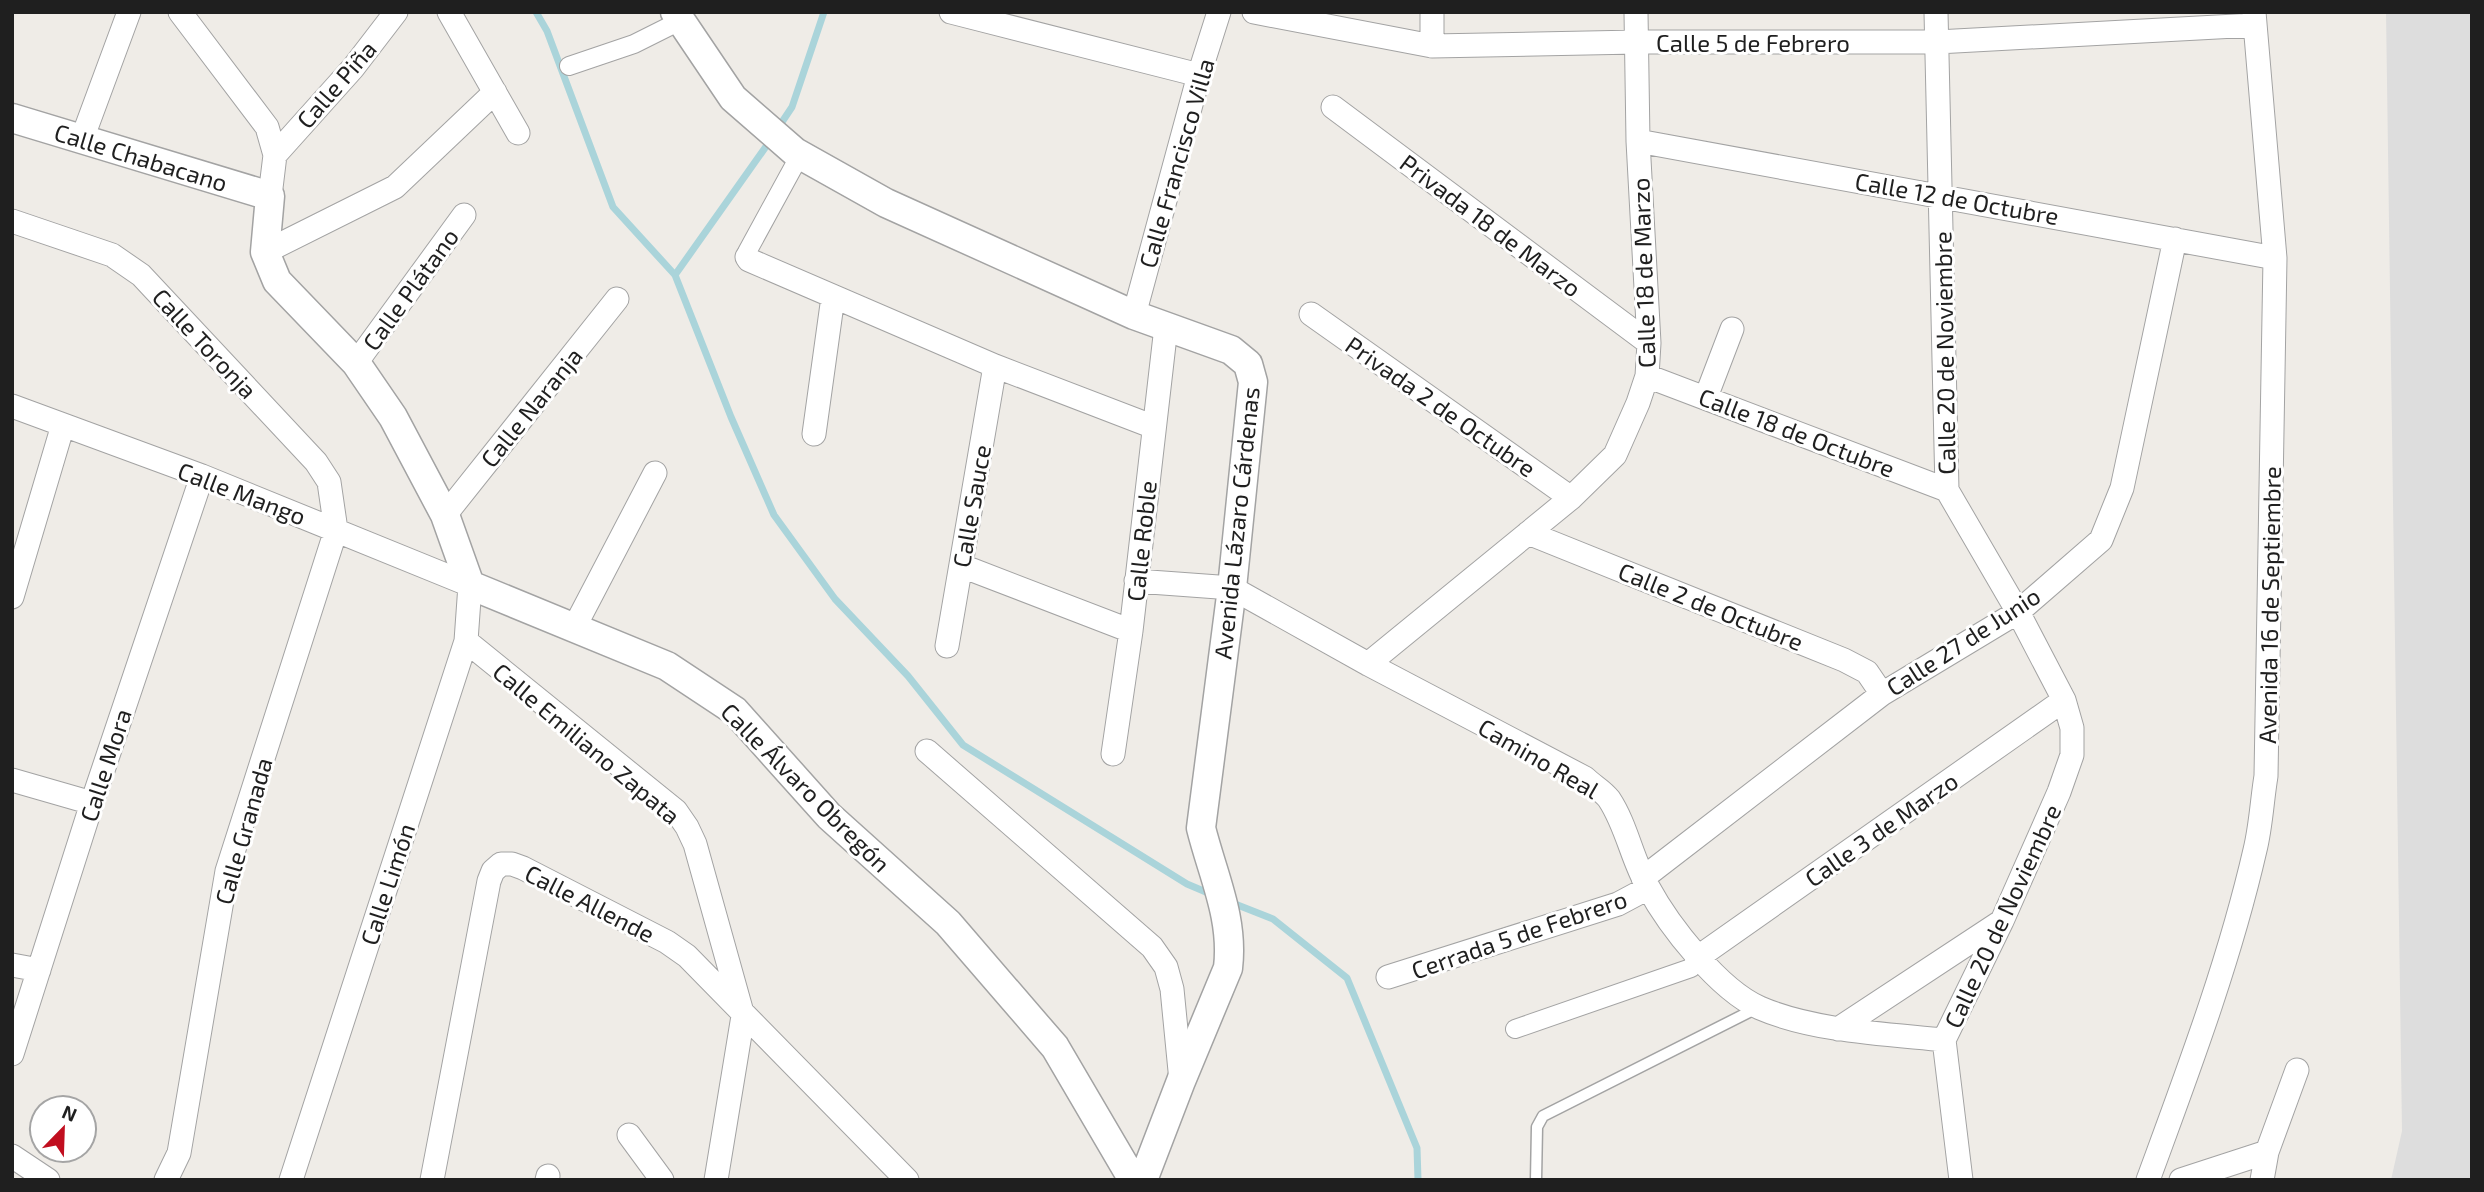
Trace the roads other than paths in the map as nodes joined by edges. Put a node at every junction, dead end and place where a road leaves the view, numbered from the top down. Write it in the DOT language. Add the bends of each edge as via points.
graph roads {
  1 [pos="129,12"];
  2 [pos="180,12"];
  3 [pos="396,12"];
  4 [pos="449,12"];
  5 [pos="951,12"];
  6 [pos="1219,12"];
  7 [pos="1254,12"];
  8 [pos="1432,12"];
  9 [pos="1636,12"];
  10 [pos="1937,12"];
  11 [pos="677,16"];
  12 [pos="2254,19"];
  13 [pos="1637,42"];
  14 [pos="1937,42"];
  15 [pos="1433,46"];
  16 [pos="569,66"];
  17 [pos="1199,75"];
  18 [pos="495,92"];
  19 [pos="1333,107"];
  20 [pos="12,118"];
  21 [pos="518,133"];
  22 [pos="82,139"];
  23 [pos="1638,141"];
  24 [pos="797,154"];
  25 [pos="275,155"];
  26 [pos="1941,195"];
  27 [pos="270,196"];
  28 [pos="464,215"];
  29 [pos="12,220"];
  30 [pos="2175,239"];
  31 [pos="265,252"];
  32 [pos="747,257"];
  33 [pos="2274,258"];
  34 [pos="834,297"];
  35 [pos="617,299"];
  36 [pos="1311,314"];
  37 [pos="1134,315"];
  38 [pos="1166,327"];
  39 [pos="1732,329"];
  40 [pos="1649,343"];
  41 [pos="356,363"];
  42 [pos="995,366"];
  43 [pos="1647,376"];
  44 [pos="1706,397"];
  45 [pos="12,406"];
  46 [pos="64,425"];
  47 [pos="1154,427"];
  48 [pos="814,434"];
  49 [pos="655,473"];
  50 [pos="202,476"];
  51 [pos="1947,489"];
  52 [pos="1571,498"];
  53 [pos="445,515"];
  54 [pos="336,530"];
  55 [pos="1528,533"];
  56 [pos="962,566"];
  57 [pos="1136,581"];
  58 [pos="470,585"];
  59 [pos="1232,588"];
  60 [pos="14,592"];
  61 [pos="2018,612"];
  62 [pos="574,628"];
  63 [pos="1131,632"];
  64 [pos="466,641"];
  65 [pos="947,646"];
  66 [pos="1368,664"];
  67 [pos="1882,694"];
  68 [pos="2064,700"];
  69 [pos="927,751"];
  70 [pos="1113,754"];
  71 [pos="12,780"];
  72 [pos="92,803"];
  73 [pos="1646,883"];
  74 [pos="2002,920"];
  75 [pos="1697,958"];
  76 [pos="12,965"];
  77 [pos="40,970"];
  78 [pos="1388,978"];
  79 [pos="1759,1007"];
  80 [pos="743,1016"];
  81 [pos="1515,1029"];
  82 [pos="1838,1029"];
  83 [pos="1944,1040"];
  84 [pos="12,1054"];
  85 [pos="2297,1070"];
  86 [pos="1181,1080"];
  87 [pos="629,1135"];
  88 [pos="2267,1152"];
  89 [pos="12,1156"];
  90 [pos="48,1180"];
  91 [pos="166,1180"];
  92 [pos="291,1180"];
  93 [pos="432,1180"];
  94 [pos="662,1180"];
  95 [pos="716,1180"];
  96 [pos="907,1180"];
  97 [pos="1133,1180"];
  98 [pos="1143,1180"];
  99 [pos="1536,1180"];
  100 [pos="1961,1180"];
  101 [pos="2148,1180"];
  102 [pos="2181,1180"];
  103 [pos="2262,1180"];
  1 -- 22 [label="street"];
  2 -- 25 [label="street" via="267,127"];
  3 -- 25 [label="street, Calle Piña"];
  4 -- 18 [label="street"];
  5 -- 17 [label="street"];
  6 -- 17 [label="street, Calle Francisco Villa"];
  7 -- 15 [label="street, Calle 5 de Febrero"];
  8 -- 15 [label="street"];
  9 -- 13 [label="street, Calle 18 de Marzo"];
  10 -- 14 [label="street, Calle 20 de Noviembre"];
  11 -- 16 [label="street" via="634,44"];
  11 -- 24 [label="street, Avenida Lázaro Cárdenas" via="733,98"];
  12 -- 14 [label="street, Calle 5 de Febrero"];
  12 -- 33 [label="street, Avenida 16 de Septiembre"];
  13 -- 14 [label="street, Calle 5 de Febrero"];
  13 -- 15 [label="street, Calle 5 de Febrero"];
  13 -- 23 [label="street, Calle 18 de Marzo"];
  14 -- 26 [label="street, Calle 20 de Noviembre"];
  17 -- 37 [label="street, Calle Francisco Villa"];
  18 -- 21 [label="street"];
  18 -- 31 [label="street" via="395,187"];
  19 -- 40 [label="street, Privada 18 de Marzo"];
  20 -- 22 [label="street, Calle Chabacano"];
  22 -- 27 [label="street, Calle Chabacano"];
  23 -- 26 [label="street, Calle 12 de Octubre"];
  23 -- 40 [label="street, Calle 18 de Marzo"];
  24 -- 32 [label="street"];
  24 -- 37 [label="street, Avenida Lázaro Cárdenas" via="886,203"];
  25 -- 27 [label="street"];
  26 -- 30 [label="street, Calle 12 de Octubre"];
  26 -- 51 [label="street, Calle 20 de Noviembre"];
  27 -- 31 [label="street"];
  28 -- 41 [label="street, Calle Plátano"];
  29 -- 54 [label="street, Calle Toronja" via="111,255 141,275 316,462 328,482"];
  30 -- 33 [label="street, Calle 12 de Octubre"];
  30 -- 61 [label="street, Calle 27 de Junio" via="2122,488 2101,540"];
  31 -- 41 [label="street" via="277,281"];
  32 -- 34 [label="street"];
  33 -- 101 [label="street, Avenida 16 de Septiembre" via="2264,788 2256,848 2201,1035"];
  34 -- 42 [label="street"];
  34 -- 48 [label="street"];
  35 -- 53 [label="street, Calle Naranja"];
  36 -- 52 [label="street, Privada 2 de Octubre"];
  37 -- 38 [label="street, Avenida Lázaro Cárdenas"];
  38 -- 47 [label="street, Calle Roble"];
  38 -- 59 [label="street, Avenida Lázaro Cárdenas" via="1231,350 1248,364 1253,382"];
  39 -- 44 [label="street"];
  40 -- 43 [label="street, Calle 18 de Marzo"];
  41 -- 53 [label="street" via="393,417"];
  42 -- 47 [label="street"];
  42 -- 56 [label="street, Calle Sauce"];
  43 -- 44 [label="street, Calle 18 de Octubre"];
  43 -- 52 [label="street, Calle 18 de Marzo" via="1615,455"];
  44 -- 51 [label="street, Calle 18 de Octubre"];
  45 -- 46 [label="street, Calle Mango"];
  46 -- 50 [label="street, Calle Mango"];
  46 -- 60 [label="street"];
  47 -- 57 [label="street, Calle Roble"];
  49 -- 62 [label="street"];
  50 -- 54 [label="street, Calle Mango"];
  50 -- 72 [label="street, Calle Mora"];
  51 -- 61 [label="street, Calle 20 de Noviembre"];
  52 -- 55 [label="street, Calle 18 de Marzo"];
  53 -- 58 [label="street"];
  54 -- 58 [label="street, Calle Mango"];
  54 -- 91 [label="street, Calle Granada" via="227,871 179,1153"];
  55 -- 66 [label="street, Calle 18 de Marzo"];
  55 -- 67 [label="street, Calle 2 de Octubre" via="1844,660 1867,672"];
  56 -- 63 [label="street"];
  56 -- 65 [label="street, Calle Sauce"];
  57 -- 59 [label="street, Camino Real"];
  57 -- 63 [label="street, Calle Roble"];
  58 -- 62 [label="street, Calle Álvaro Obregón"];
  58 -- 64 [label="street, Calle Limón"];
  59 -- 66 [label="street, Camino Real"];
  59 -- 86 [label="street, Avenida Lázaro Cárdenas" via="1201,828 1227,915 1230,952 1228,968"];
  61 -- 67 [label="street, Calle 27 de Junio"];
  61 -- 68 [label="street, Calle 20 de Noviembre"];
  62 -- 97 [label="street, Calle Álvaro Obregón" via="667,666 735,711 829,816 948,923 1055,1048"];
  63 -- 70 [label="street, Calle Roble"];
  64 -- 80 [label="street, Calle Emiliano Zapata" via="676,811 695,844"];
  64 -- 92 [label="street, Calle Limón"];
  66 -- 73 [label="street, Camino Real" via="1584,778 1607,797"];
  67 -- 73 [label="street, Calle 27 de Junio"];
  68 -- 74 [label="street, Calle 20 de Noviembre" via="2072,728 2072,755"];
  68 -- 75 [label="street, Calle 3 de Marzo"];
  69 -- 86 [label="street" via="1152,947 1166,967 1172,989"];
  71 -- 72 [label="street"];
  72 -- 77 [label="street, Calle Mora"];
  73 -- 75 [label="street, Camino Real"];
  73 -- 78 [label="street, Cerrada 5 de Febrero" via="1618,904"];
  74 -- 82 [label="street"];
  74 -- 83 [label="street, Calle 20 de Noviembre"];
  75 -- 79 [label="street, Camino Real"];
  75 -- 81 [label="street" via="1691,968"];
  76 -- 77 [label="street"];
  77 -- 84 [label="street, Calle Mora"];
  79 -- 82 [label="street, Camino Real"];
  79 -- 99 [label="lane" via="1543,1115 1537,1127"];
  80 -- 93 [label="street, Calle Allende" via="687,956 667,942 523,868 501,864 489,881"];
  80 -- 95 [label="street, Calle Emiliano Zapata"];
  80 -- 96 [label="street, Calle Allende"];
  82 -- 83 [label="street, Camino Real"];
  83 -- 100 [label="street, Calle 20 de Noviembre"];
  85 -- 88 [label="street"];
  86 -- 98 [label="street, Avenida Lázaro Cárdenas"];
  87 -- 94 [label="street"];
  88 -- 102 [label="street"];
  88 -- 103 [label="street"];
  89 -- 90 [label="street"];
}
